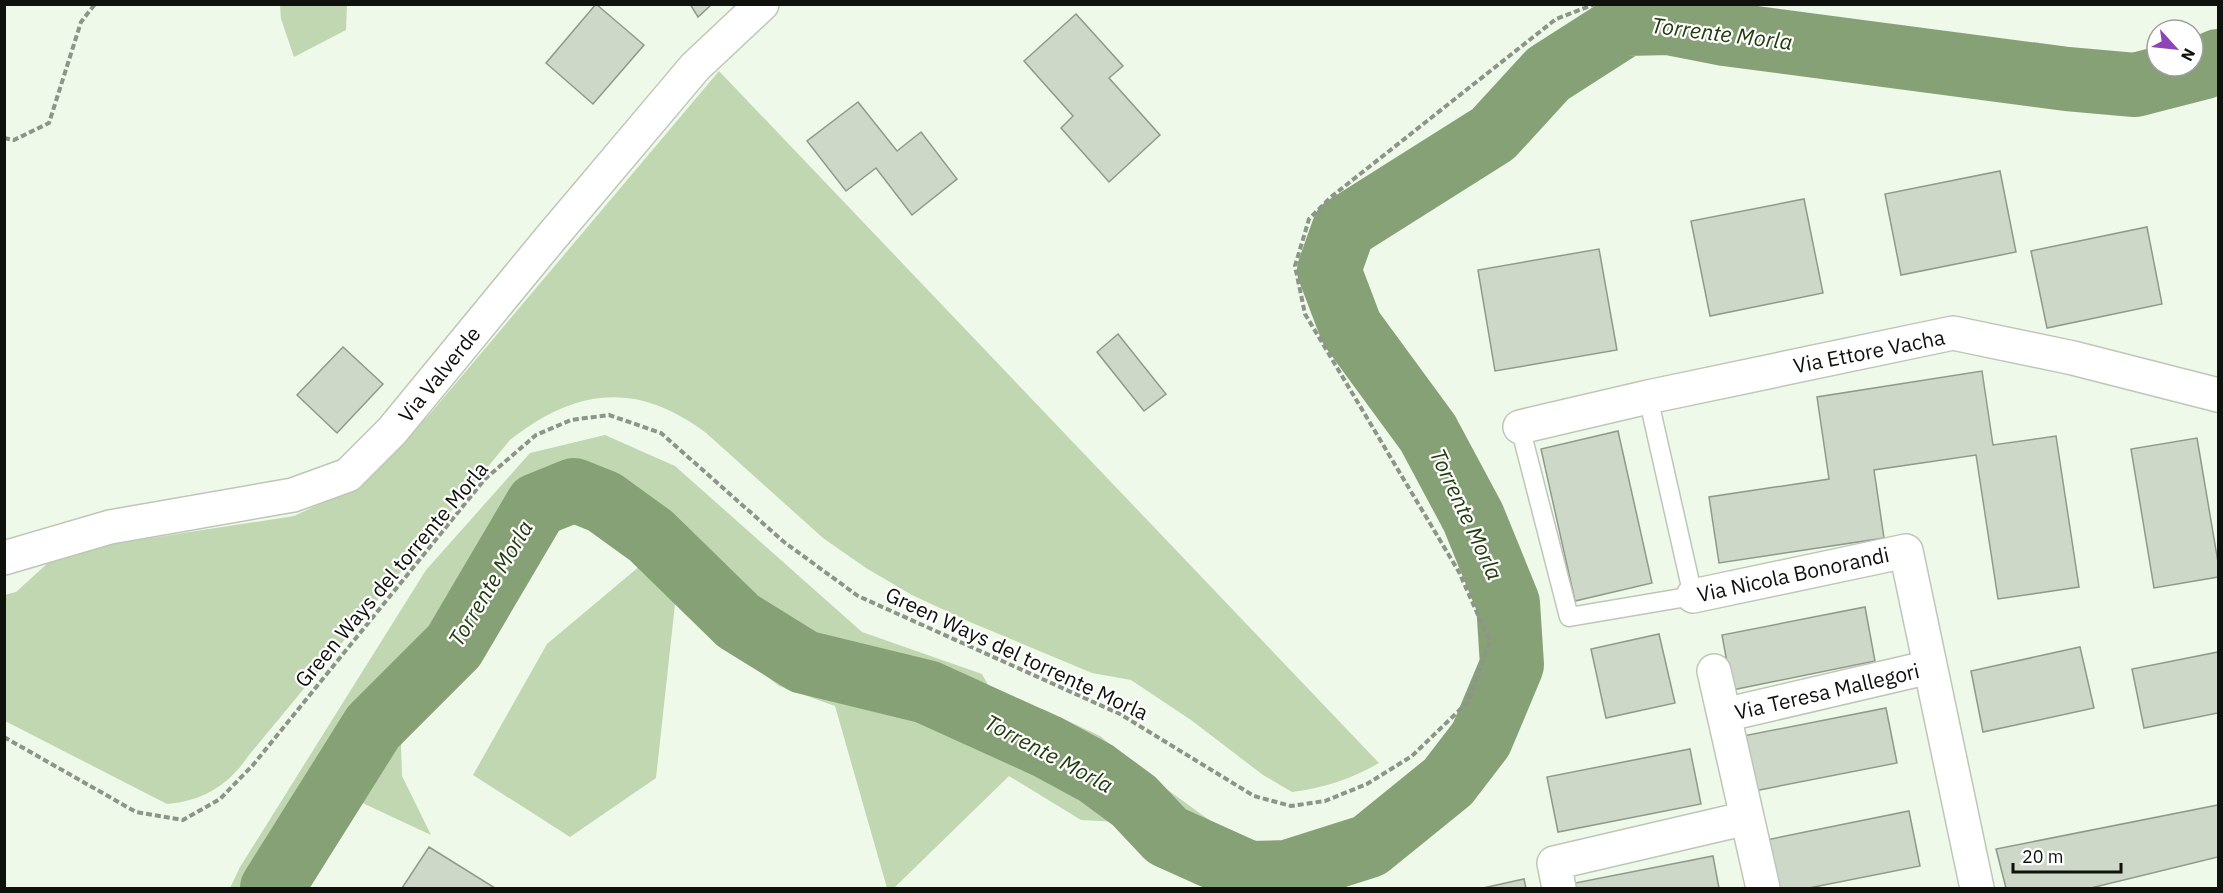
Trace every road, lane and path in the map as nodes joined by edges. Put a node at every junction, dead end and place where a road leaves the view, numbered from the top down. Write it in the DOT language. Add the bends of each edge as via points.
graph roads {
  1 [pos="95,4"];
  2 [pos="762,4"];
  3 [pos="1595,4"];
  4 [pos="4,138"];
  5 [pos="2218,395"];
  6 [pos="1648,397"];
  7 [pos="1520,427"];
  8 [pos="4,558"];
  9 [pos="1693,596"];
  10 [pos="1930,667"];
  11 [pos="1714,671"];
  12 [pos="1724,715"];
  13 [pos="4,737"];
  14 [pos="1747,818"];
  15 [pos="1559,888"];
  16 [pos="1763,888"];
  17 [pos="1974,888"];
  1 -- 4 [label="path" via="81,22 50,123 14,140"];
  2 -- 8 [label="street, Via Valverde" via="695,67 392,431 348,475 293,495 110,527"];
  3 -- 13 [label="path, Green Ways del torrente Morla" via="1556,19 1331,197 1309,219 1295,266 1305,314 1459,572 1490,642 1468,702 1412,756 1367,784 1325,801 1291,806 1254,796 1120,714 858,596 784,542 661,434 609,415 571,420 536,435 485,479 253,765 220,799 183,820 136,812"];
  5 -- 6 [label="street, Via Ettore Vacha" via="1953,333"];
  6 -- 7 [label="street, Via Ettore Vacha"];
  6 -- 9 [label="lane"];
  7 -- 9 [label="lane, Via Nicola Bonorandi" via="1569,617"];
  9 -- 10 [label="street, Via Nicola Bonorandi" via="1906,550"];
  10 -- 12 [label="street, Via Teresa Mallegori"];
  10 -- 17 [label="street, Via Nicola Bonorandi"];
  11 -- 12 [label="street, Via Teresa Mallegori"];
  12 -- 14 [label="street, Via Teresa Mallegori"];
  14 -- 15 [label="street" via="1554,863"];
  14 -- 16 [label="street, Via Teresa Mallegori"];
}
